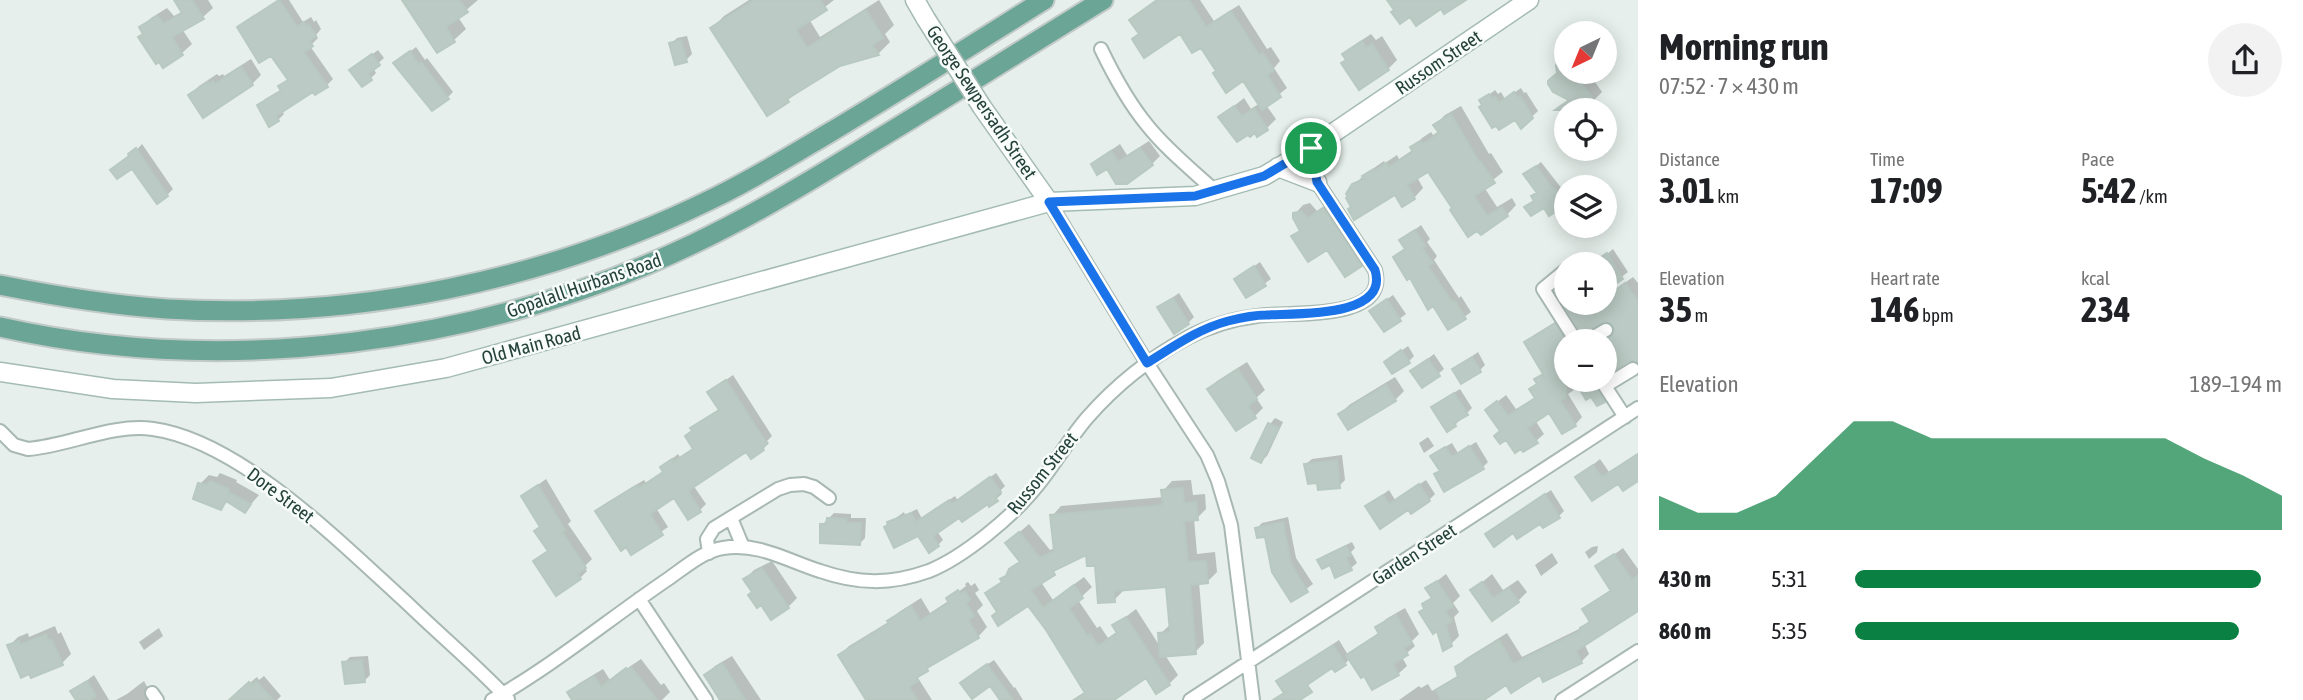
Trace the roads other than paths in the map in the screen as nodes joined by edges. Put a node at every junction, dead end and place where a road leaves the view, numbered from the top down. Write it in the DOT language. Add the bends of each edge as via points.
graph roads {
  1 [pos="915,0"];
  2 [pos="1044,0"];
  3 [pos="1103,0"];
  4 [pos="1529,0"];
  5 [pos="1101,49"];
  6 [pos="1311,148"];
  7 [pos="1278,167"];
  8 [pos="1317,182"];
  9 [pos="1214,190"];
  10 [pos="1049,202"];
  11 [pos="1554,280"];
  12 [pos="0,285"];
  13 [pos="1554,306"];
  14 [pos="0,327"];
  15 [pos="1147,363"];
  16 [pos="1633,369"];
  17 [pos="1,376"];
  18 [pos="1617,376"];
  19 [pos="1609,392"];
  20 [pos="1638,408"];
  21 [pos="1625,417"];
  22 [pos="0,431"];
  23 [pos="829,498"];
  24 [pos="731,518"];
  25 [pos="743,547"];
  26 [pos="709,553"];
  27 [pos="639,599"];
  28 [pos="1638,651"];
  29 [pos="1249,662"];
  30 [pos="501,698"];
  31 [pos="706,700"];
  32 [pos="1190,700"];
  33 [pos="1253,700"];
  34 [pos="1562,700"];
  1 -- 10 [label="street, George Sewpersadh Street, bridge"];
  2 -- 12 [label="main road, Gopalall Hurbans Road" via="756,176 669,219 540,266 432,293 281,310 165,309"];
  3 -- 14 [label="main road, Gopalall Hurbans Road" via="767,207 657,261 510,312 429,331 292,348 155,348"];
  4 -- 6 [label="street, Russom Street"];
  5 -- 9 [label="street" via="1147,125"];
  6 -- 7 [label="street, Russom Street"];
  6 -- 8 [label="street, Russom Street"];
  7 -- 8 [label="street"];
  7 -- 9 [label="street, Russom Street" via="1264,176"];
  8 -- 15 [label="street, Russom Street" via="1375,270 1371,293 1363,302 1343,310 1226,322 1185,339"];
  9 -- 10 [label="street, Russom Street" via="1195,196"];
  10 -- 15 [label="street, George Sewpersadh Street"];
  10 -- 17 [label="street, Old Main Road" via="458,365 331,388 196,393"];
  11 -- 13 [label="street" via="1543,289"];
  15 -- 25 [label="street, Russom Street" via="1088,417 1020,505 950,561 899,581 876,582 820,572 776,554"];
  15 -- 29 [label="street, George Sewpersadh Street" via="1207,455 1224,497"];
  16 -- 18 [label="street"];
  19 -- 21 [label="street"];
  20 -- 21 [label="street, Garden Street"];
  21 -- 29 [label="street, Garden Street"];
  22 -- 30 [label="street, Dore Street" via="15,445 28,449 124,430 153,429 234,461 322,526"];
  23 -- 24 [label="street" via="809,486 790,485"];
  24 -- 25 [label="street"];
  24 -- 26 [label="street" via="711,530"];
  25 -- 26 [label="street, Russom Street"];
  26 -- 27 [label="street, Russom Street"];
  27 -- 30 [label="street, Russom Street"];
  27 -- 31 [label="street"];
  28 -- 34 [label="street"];
  29 -- 32 [label="street, Garden Street"];
  29 -- 33 [label="street, George Sewpersadh Street"];
}
